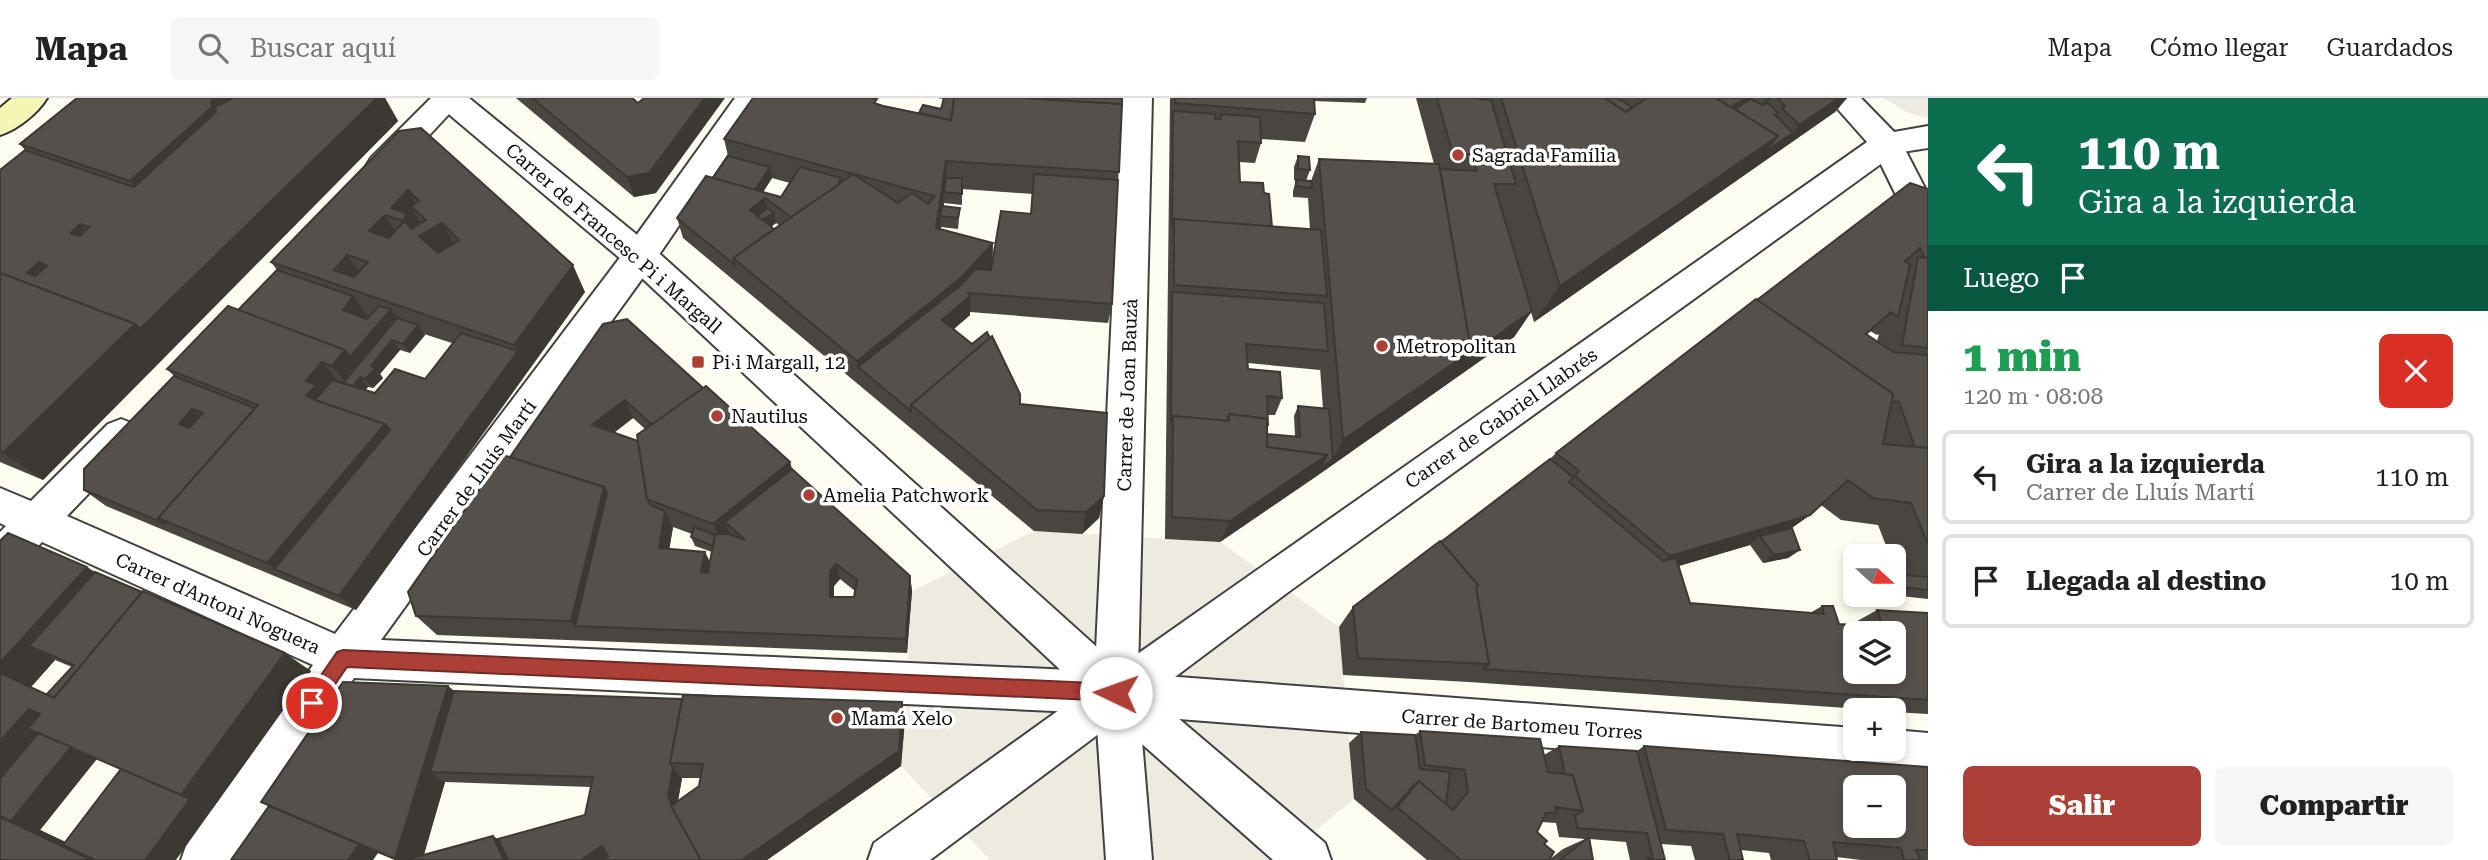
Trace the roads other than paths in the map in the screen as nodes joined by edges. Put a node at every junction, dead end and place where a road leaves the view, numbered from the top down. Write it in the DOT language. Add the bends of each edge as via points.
graph roads {
  1 [pos="32,98"];
  2 [pos="449,98"];
  3 [pos="751,98"];
  4 [pos="1138,98"];
  5 [pos="1843,98"];
  6 [pos="0,124"];
  7 [pos="1928,137"];
  8 [pos="1887,144"];
  9 [pos="363,187"];
  10 [pos="1928,227"];
  11 [pos="640,256"];
  12 [pos="142,413"];
  13 [pos="18,513"];
  14 [pos="0,559"];
  15 [pos="343,658"];
  16 [pos="1116,693"];
  17 [pos="1928,755"];
  18 [pos="204,860"];
  19 [pos="891,860"];
  20 [pos="1129,860"];
  21 [pos="1308,860"];
  1 -- 6 [label="main road"];
  2 -- 9 [label="street"];
  2 -- 11 [label="street, Carrer de Francesc Pi i Margall"];
  3 -- 11 [label="street, Carrer de Lluís Martí"];
  4 -- 16 [label="street, Carrer de Joan Bauzà"];
  5 -- 8 [label="street"];
  7 -- 8 [label="street"];
  8 -- 10 [label="street"];
  8 -- 16 [label="street, Carrer de Gabriel Llabrés"];
  11 -- 15 [label="street, Carrer de Lluís Martí"];
  11 -- 16 [label="street, Carrer de Francesc Pi i Margall"];
  12 -- 13 [label="street"];
  13 -- 14 [label="street"];
  13 -- 15 [label="street, Carrer d'Antoni Noguera"];
  15 -- 16 [label="street, Carrer d'Antoni Noguera"];
  15 -- 18 [label="street, Carrer de Lluís Martí"];
  16 -- 17 [label="street, Carrer de Bartomeu Torres"];
  16 -- 19 [label="street, Carrer de Gabriel Llabrés"];
  16 -- 20 [label="street, Carrer de Joan Bauzà"];
  16 -- 21 [label="street, Carrer de Francesc Pi i Margall"];
}
